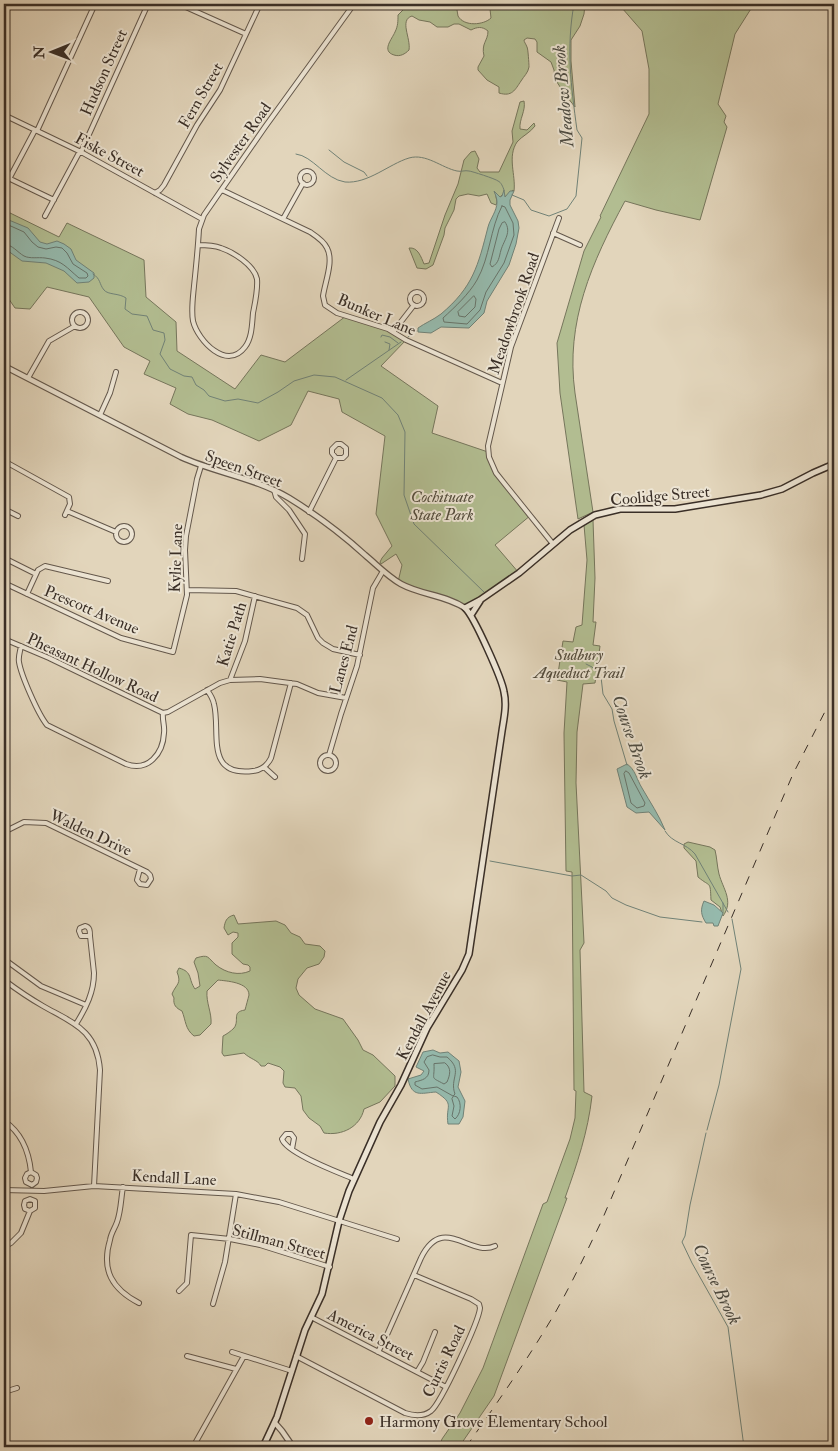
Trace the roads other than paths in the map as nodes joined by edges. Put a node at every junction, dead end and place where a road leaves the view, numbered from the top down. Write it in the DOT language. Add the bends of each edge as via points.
graph roads {
  1 [pos="9,4"];
  2 [pos="95,4"];
  3 [pos="148,4"];
  4 [pos="179,4"];
  5 [pos="260,4"];
  6 [pos="354,4"];
  7 [pos="187,5"];
  8 [pos="4,22"];
  9 [pos="246,34"];
  10 [pos="4,115"];
  11 [pos="36,130"];
  12 [pos="80,151"];
  13 [pos="4,176"];
  14 [pos="9,179"];
  15 [pos="303,183"];
  16 [pos="222,190"];
  17 [pos="155,193"];
  18 [pos="54,200"];
  19 [pos="45,216"];
  20 [pos="559,218"];
  21 [pos="202,219"];
  22 [pos="283,219"];
  23 [pos="553,233"];
  24 [pos="198,245"];
  25 [pos="580,245"];
  26 [pos="414,305"];
  27 [pos="75,326"];
  28 [pos="393,332"];
  29 [pos="4,366"];
  30 [pos="116,372"];
  31 [pos="28,378"];
  32 [pos="502,383"];
  33 [pos="100,415"];
  34 [pos="336,458"];
  35 [pos="4,461"];
  36 [pos="834,464"];
  37 [pos="201,466"];
  38 [pos="274,490"];
  39 [pos="4,509"];
  40 [pos="309,512"];
  41 [pos="18,516"];
  42 [pos="116,532"];
  43 [pos="553,544"];
  44 [pos="4,558"];
  45 [pos="302,559"];
  46 [pos="383,571"];
  47 [pos="37,572"];
  48 [pos="108,581"];
  49 [pos="4,583"];
  50 [pos="188,590"];
  51 [pos="27,594"];
  52 [pos="255,596"];
  53 [pos="480,600"];
  54 [pos="465,608"];
  55 [pos="471,615"];
  56 [pos="4,638"];
  57 [pos="21,646"];
  58 [pos="173,652"];
  59 [pos="360,655"];
  60 [pos="230,680"];
  61 [pos="291,684"];
  62 [pos="207,690"];
  63 [pos="346,698"];
  64 [pos="162,713"];
  65 [pos="329,756"];
  66 [pos="264,767"];
  67 [pos="275,777"];
  68 [pos="4,832"];
  69 [pos="140,868"];
  70 [pos="90,936"];
  71 [pos="4,959"];
  72 [pos="4,980"];
  73 [pos="86,1005"];
  74 [pos="76,1024"];
  75 [pos="4,1121"];
  76 [pos="292,1150"];
  77 [pos="31,1172"];
  78 [pos="354,1179"];
  79 [pos="94,1186"];
  80 [pos="123,1187"];
  81 [pos="4,1190"];
  82 [pos="236,1194"];
  83 [pos="30,1211"];
  84 [pos="339,1221"];
  85 [pos="230,1239"];
  86 [pos="397,1239"];
  87 [pos="495,1246"];
  88 [pos="4,1247"];
  89 [pos="330,1267"];
  90 [pos="414,1276"];
  91 [pos="179,1291"];
  92 [pos="140,1303"];
  93 [pos="213,1304"];
  94 [pos="311,1317"];
  95 [pos="435,1332"];
  96 [pos="232,1352"];
  97 [pos="378,1352"];
  98 [pos="187,1356"];
  99 [pos="244,1356"];
  100 [pos="296,1356"];
  101 [pos="236,1369"];
  102 [pos="292,1371"];
  103 [pos="417,1372"];
  104 [pos="446,1387"];
  105 [pos="17,1388"];
  106 [pos="4,1392"];
  107 [pos="275,1423"];
  108 [pos="193,1447"];
  109 [pos="263,1447"];
  110 [pos="293,1447"];
  1 -- 8 [label="street"];
  2 -- 11 [label="street"];
  3 -- 12 [label="street, Hudson Street"];
  4 -- 7 [label="street"];
  5 -- 9 [label="street, Fern Street"];
  6 -- 16 [label="street, Sylvester Road"];
  7 -- 9 [label="street"];
  9 -- 17 [label="street, Fern Street" via="216,97 197,124 164,185"];
  10 -- 11 [label="street, Fiske Street"];
  11 -- 12 [label="street, Fiske Street"];
  11 -- 14 [label="street"];
  12 -- 17 [label="street, Fiske Street"];
  12 -- 18 [label="street, Hudson Street"];
  13 -- 14 [label="street"];
  14 -- 18 [label="street"];
  15 -- 22 [label="street"];
  16 -- 21 [label="street, Sylvester Road"];
  16 -- 22 [label="street, Bunker Lane"];
  17 -- 21 [label="street, Fiske Street"];
  18 -- 19 [label="street, Hudson Street"];
  20 -- 23 [label="street, Meadowbrook Road"];
  21 -- 24 [label="street, Sylvester Road"];
  22 -- 28 [label="street, Bunker Lane" via="310,232 328,248 329,266 323,300 329,308"];
  23 -- 25 [label="street"];
  23 -- 32 [label="street, Meadowbrook Road" via="514,337"];
  24 -- 24 [label="street, Sylvester Road" via="193,311 195,326 213,351 224,355 236,354 245,347 250,336 256,276 250,267 227,250"];
  26 -- 28 [label="street"];
  27 -- 27 [label="street" via="86,325 85,314 75,314 72,319"];
  27 -- 31 [label="street" via="49,341"];
  28 -- 32 [label="street, Bunker Lane"];
  29 -- 31 [label="street, Speen Street"];
  30 -- 33 [label="street"];
  31 -- 33 [label="street, Speen Street"];
  32 -- 43 [label="street, Meadowbrook Road" via="488,446 490,463"];
  33 -- 37 [label="street, Speen Street"];
  34 -- 34 [label="street" via="332,449 337,444 343,445 346,455"];
  34 -- 40 [label="street"];
  35 -- 42 [label="street" via="67,495 70,501 66,513"];
  36 -- 43 [label="main road, Coolidge Street" via="761,496 669,509 603,512 583,521"];
  37 -- 38 [label="street, Speen Street"];
  37 -- 50 [label="street, Kylie Lane" via="186,536"];
  38 -- 40 [label="street, Speen Street"];
  38 -- 45 [label="street" via="305,534"];
  39 -- 41 [label="street"];
  40 -- 46 [label="street, Speen Street"];
  42 -- 42 [label="street" via="117,538 123,542 132,535 124,526"];
  43 -- 53 [label="main road, Coolidge Street"];
  44 -- 47 [label="street"];
  46 -- 54 [label="street, Speen Street" via="403,585"];
  46 -- 59 [label="street, Lanes End" via="371,594"];
  47 -- 48 [label="street" via="45,566"];
  47 -- 51 [label="street"];
  49 -- 51 [label="street, Prescott Avenue"];
  50 -- 52 [label="street" via="228,590"];
  50 -- 58 [label="street, Kylie Lane"];
  51 -- 58 [label="street, Prescott Avenue" via="121,638"];
  52 -- 59 [label="street" via="303,611 322,643"];
  52 -- 60 [label="street, Katie Path"];
  53 -- 54 [label="main road, Coolidge Street"];
  53 -- 55 [label="main road, Coolidge Street"];
  54 -- 55 [label="main road, Kendall Avenue"];
  55 -- 78 [label="main road, Kendall Avenue" via="502,684 505,699 471,944 465,963 427,1028"];
  56 -- 57 [label="street, Pheasant Hollow Road"];
  57 -- 64 [label="street, Pheasant Hollow Road"];
  57 -- 64 [label="street" via="21,670 46,725 126,764 142,766 156,756 164,734"];
  59 -- 63 [label="street, Lanes End"];
  60 -- 61 [label="street, Pheasant Hollow Road" via="260,679"];
  60 -- 62 [label="street, Pheasant Hollow Road"];
  61 -- 63 [label="street, Pheasant Hollow Road"];
  61 -- 66 [label="street" via="273,754"];
  62 -- 64 [label="street, Pheasant Hollow Road"];
  62 -- 66 [label="street" via="215,706 217,751 222,762 229,768 243,771"];
  63 -- 65 [label="street, Lanes End"];
  65 -- 65 [label="street, Lanes End" via="334,758 335,766 327,771 320,762 324,756"];
  66 -- 67 [label="street"];
  68 -- 69 [label="street, Walden Drive" via="24,822 46,823"];
  69 -- 69 [label="street, Walden Drive" via="150,875 147,884 140,884 137,880"];
  70 -- 73 [label="street" via="94,978"];
  71 -- 73 [label="street" via="41,986"];
  72 -- 74 [label="street"];
  73 -- 74 [label="street"];
  74 -- 79 [label="street" via="86,1034 100,1064"];
  75 -- 77 [label="street" via="23,1142"];
  76 -- 78 [label="street"];
  78 -- 84 [label="main road, Kendall Avenue"];
  79 -- 80 [label="street, Kendall Lane"];
  79 -- 81 [label="street, Kendall Lane" via="44,1191"];
  80 -- 82 [label="street, Kendall Lane"];
  80 -- 92 [label="street" via="117,1223 108,1244 107,1269 112,1281"];
  82 -- 84 [label="street, Kendall Lane" via="279,1202"];
  82 -- 85 [label="street"];
  83 -- 88 [label="street" via="21,1233"];
  84 -- 86 [label="street, Kendall Lane"];
  84 -- 89 [label="main road, Kendall Avenue"];
  85 -- 89 [label="street, Stillman Street"];
  85 -- 91 [label="street, Stillman Street" via="191,1235 187,1283"];
  85 -- 93 [label="street"];
  87 -- 90 [label="street" via="482,1248 446,1238 434,1242 424,1252"];
  89 -- 94 [label="main road, Kendall Avenue"];
  90 -- 97 [label="street"];
  90 -- 104 [label="street, Curtis Road" via="479,1304"];
  94 -- 97 [label="street, America Street"];
  94 -- 100 [label="main road, Kendall Avenue"];
  95 -- 103 [label="street"];
  96 -- 99 [label="street"];
  97 -- 103 [label="street, America Street"];
  98 -- 101 [label="street"];
  99 -- 101 [label="street"];
  99 -- 102 [label="street"];
  100 -- 102 [label="main road, Kendall Avenue"];
  100 -- 104 [label="street, Curtis Road" via="414,1415 432,1410"];
  101 -- 108 [label="street"];
  102 -- 107 [label="main road, Kendall Avenue"];
  103 -- 104 [label="street, America Street"];
  105 -- 106 [label="street"];
  107 -- 109 [label="main road, Kendall Avenue"];
  107 -- 110 [label="street"];
}
